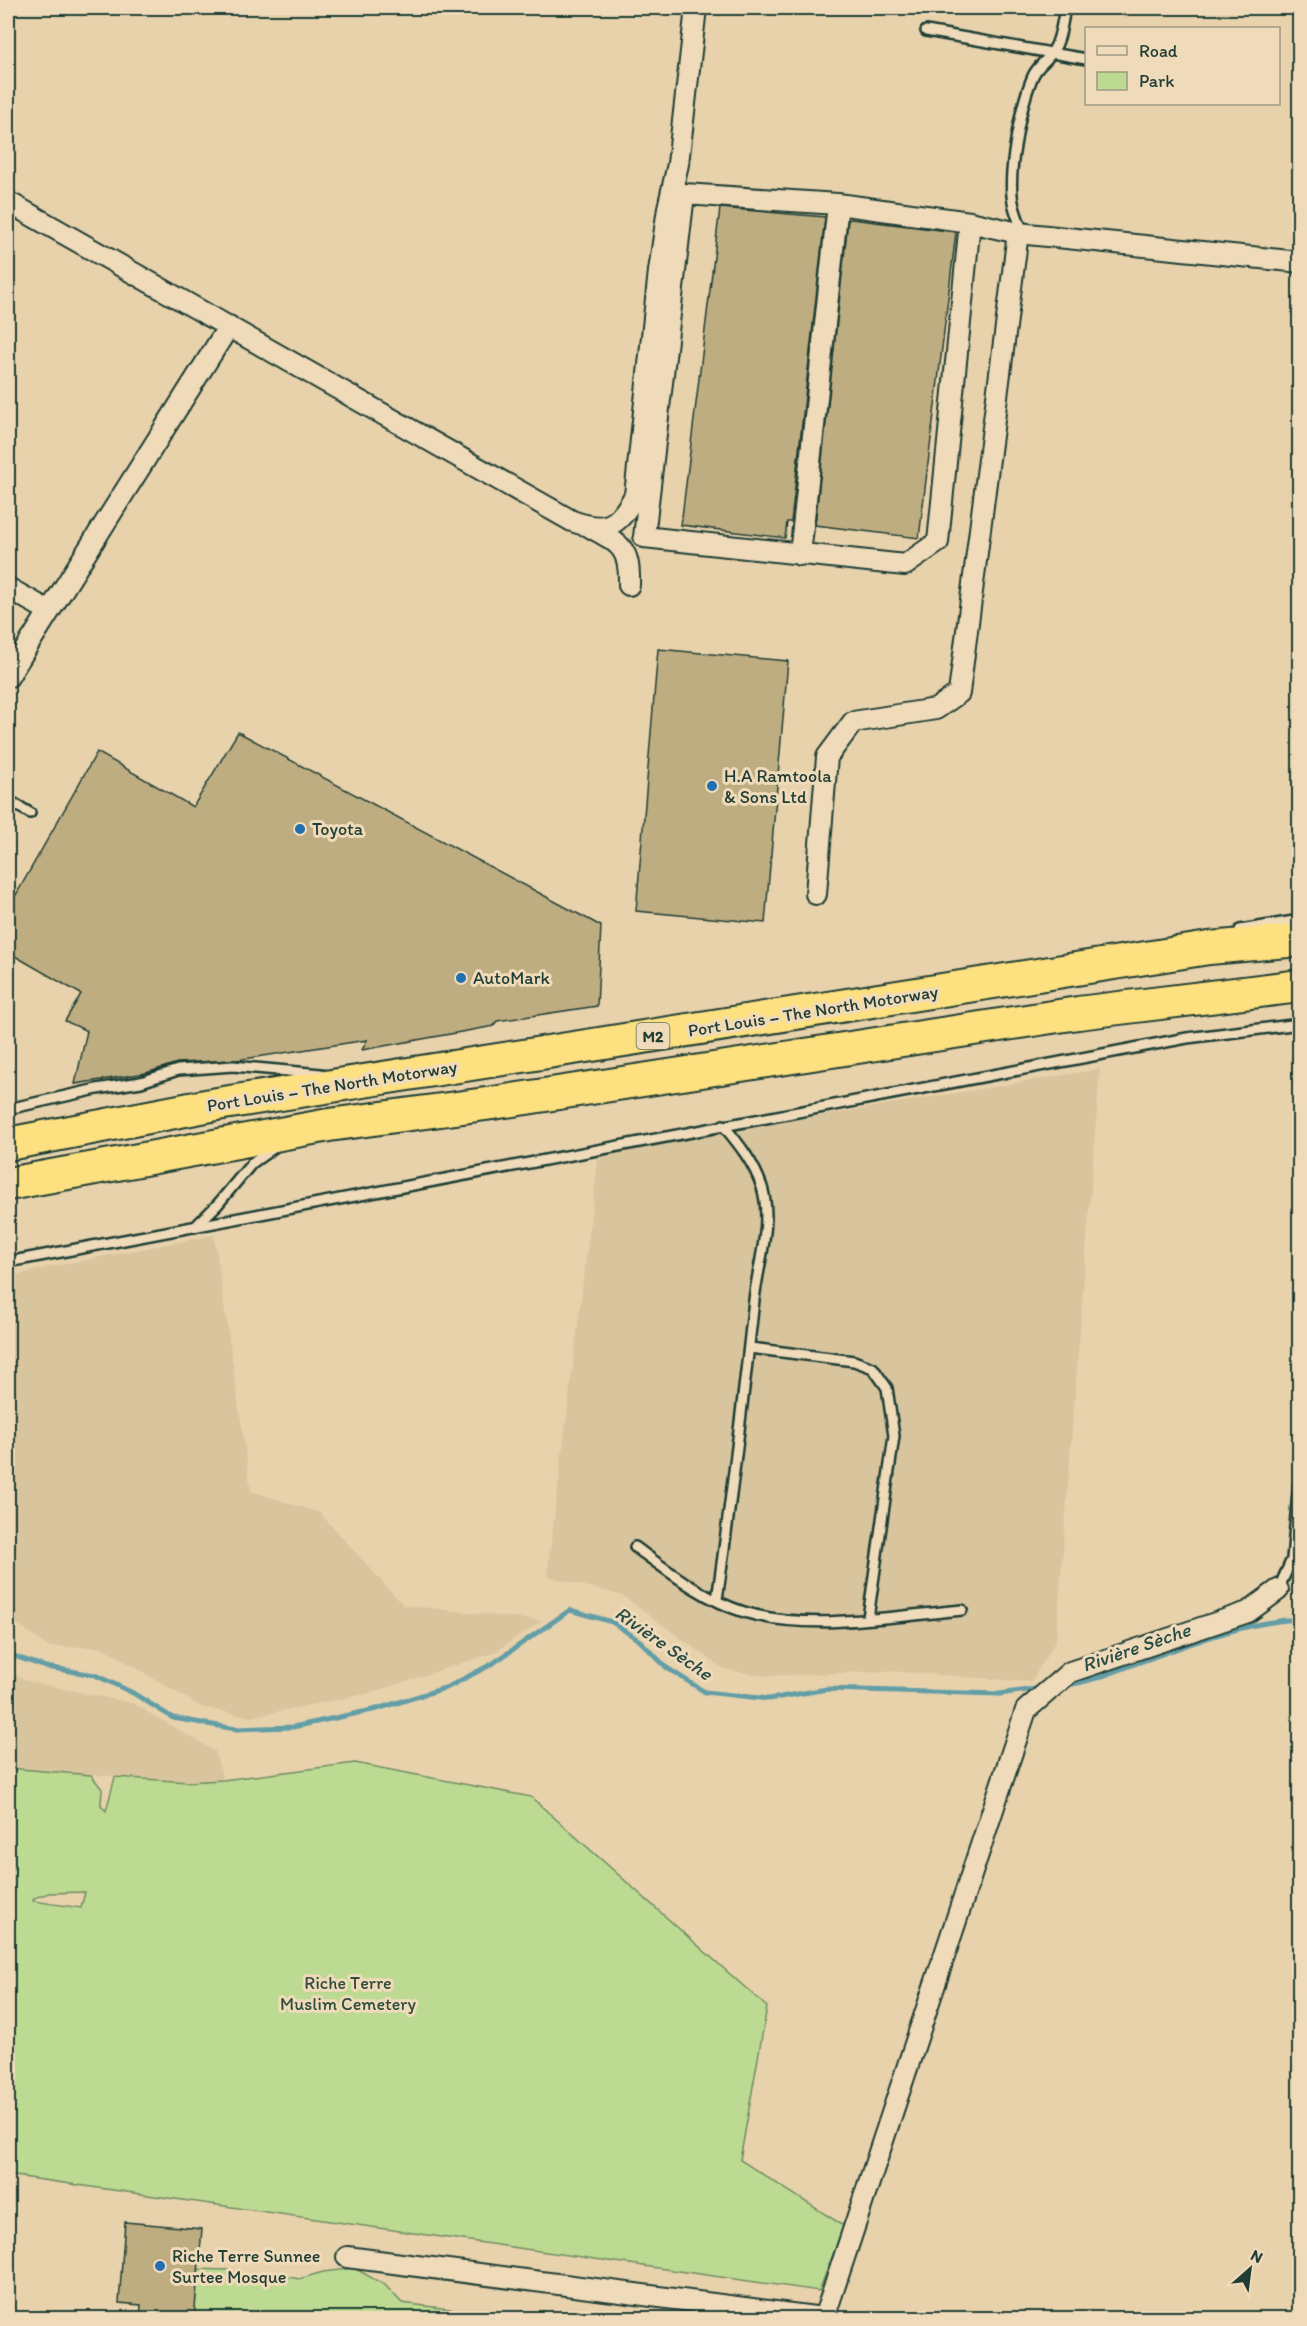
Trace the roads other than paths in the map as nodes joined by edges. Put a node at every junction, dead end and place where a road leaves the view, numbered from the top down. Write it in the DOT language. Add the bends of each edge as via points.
graph roads {
  1 [pos="696,8"];
  2 [pos="1065,8"];
  3 [pos="926,31"];
  4 [pos="1052,53"];
  5 [pos="1085,59"];
  6 [pos="8,202"];
  7 [pos="838,204"];
  8 [pos="970,222"];
  9 [pos="1020,233"];
  10 [pos="1299,262"];
  11 [pos="230,326"];
  12 [pos="590,527"];
  13 [pos="800,555"];
  14 [pos="629,585"];
  15 [pos="8,588"];
  16 [pos="49,611"];
  17 [pos="8,677"];
  18 [pos="8,800"];
  19 [pos="30,813"];
  20 [pos="816,894"];
  21 [pos="1299,920"];
  22 [pos="1235,931"];
  23 [pos="1299,940"];
  24 [pos="1138,949"];
  25 [pos="1063,971"];
  26 [pos="1299,986"];
  27 [pos="1299,1024"];
  28 [pos="378,1078"];
  29 [pos="8,1109"];
  30 [pos="328,1125"];
  31 [pos="723,1125"];
  32 [pos="8,1144"];
  33 [pos="8,1184"];
  34 [pos="195,1227"];
  35 [pos="8,1262"];
  36 [pos="750,1348"];
  37 [pos="1299,1470"];
  38 [pos="635,1547"];
  39 [pos="1278,1590"];
  40 [pos="717,1600"];
  41 [pos="962,1610"];
  42 [pos="868,1618"];
  43 [pos="347,2258"];
  44 [pos="824,2319"];
  1 -- 12 [label="street" via="678,164 659,271 635,495 618,520 606,527"];
  2 -- 4 [label="lane"];
  3 -- 4 [label="lane"];
  4 -- 5 [label="lane"];
  4 -- 9 [label="lane" via="1033,76 1020,122 1012,188"];
  6 -- 11 [label="street"];
  7 -- 8 [label="street"];
  7 -- 13 [label="street"];
  7 -- 13 [label="street" via="684,194 644,537"];
  8 -- 9 [label="street"];
  8 -- 13 [label="street" via="938,542 905,565"];
  9 -- 10 [label="street"];
  9 -- 20 [label="street" via="959,693 936,709 853,722 827,757"];
  11 -- 12 [label="street" via="572,521"];
  11 -- 16 [label="street"];
  12 -- 14 [label="street" via="624,550 630,566"];
  15 -- 16 [label="street"];
  16 -- 17 [label="street"];
  18 -- 19 [label="lane"];
  21 -- 22 [label="lane"];
  23 -- 25 [label="highway, Port Louis – The North Motorway / M2" via="1209,948"];
  24 -- 25 [label="lane"];
  25 -- 28 [label="highway, Port Louis – The North Motorway / M2"];
  26 -- 30 [label="highway, M2" via="1078,1013"];
  27 -- 31 [label="lane" via="1187,1038"];
  28 -- 29 [label="lane" via="233,1066 178,1070 141,1082"];
  28 -- 32 [label="highway, Port Louis – The North Motorway / M2"];
  30 -- 33 [label="highway, M2"];
  30 -- 34 [label="lane" via="280,1143 252,1163"];
  31 -- 34 [label="lane"];
  31 -- 36 [label="lane" via="751,1162 765,1206"];
  34 -- 35 [label="lane"];
  36 -- 40 [label="lane"];
  36 -- 42 [label="lane" via="854,1361 873,1368 887,1388 894,1436"];
  37 -- 39 [label="lane" via="1292,1559"];
  38 -- 40 [label="lane"];
  39 -- 44 [label="street" via="1248,1612 1070,1672 1026,1710"];
  40 -- 42 [label="lane" via="768,1619 802,1622"];
  41 -- 42 [label="lane"];
  43 -- 44 [label="street"];
}
